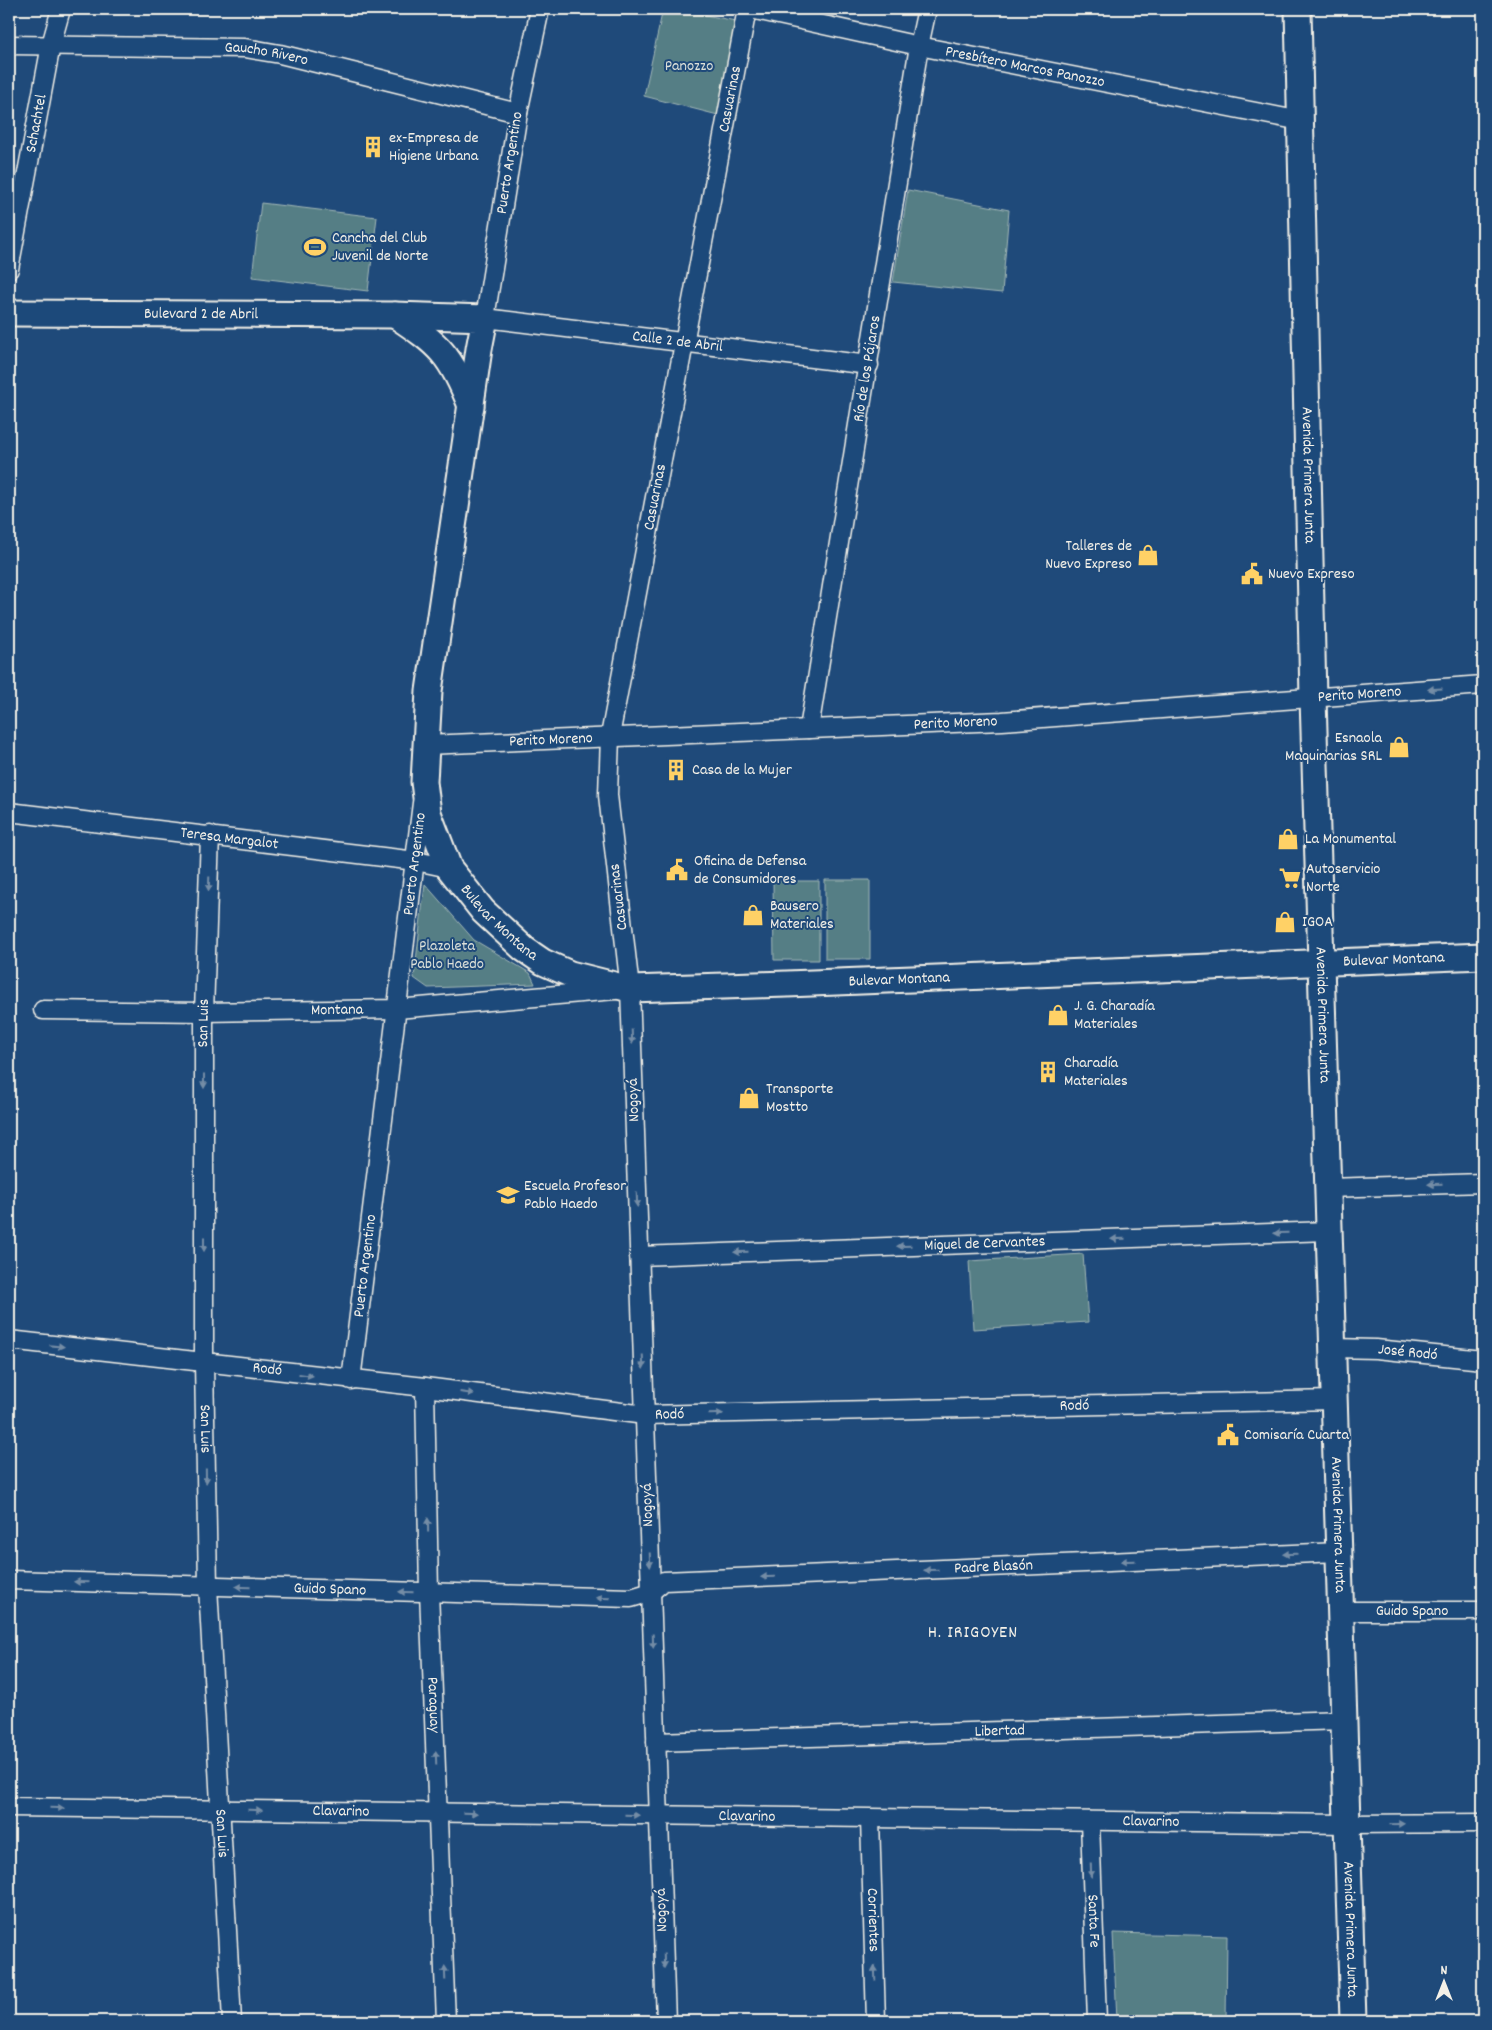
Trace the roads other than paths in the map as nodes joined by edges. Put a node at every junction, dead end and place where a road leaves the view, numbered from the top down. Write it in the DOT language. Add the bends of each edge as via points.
graph roads {
  1 [pos="61,9"];
  2 [pos="540,9"];
  3 [pos="749,9"];
  4 [pos="927,9"];
  5 [pos="1298,9"];
  6 [pos="9,45"];
  7 [pos="51,45"];
  8 [pos="919,46"];
  9 [pos="518,113"];
  10 [pos="1301,121"];
  11 [pos="9,269"];
  12 [pos="9,313"];
  13 [pos="395,315"];
  14 [pos="439,316"];
  15 [pos="485,318"];
  16 [pos="684,342"];
  17 [pos="440,349"];
  18 [pos="478,349"];
  19 [pos="869,365"];
  20 [pos="471,407"];
  21 [pos="1483,685"];
  22 [pos="1313,698"];
  23 [pos="809,729"];
  24 [pos="610,736"];
  25 [pos="426,745"];
  26 [pos="424,782"];
  27 [pos="9,812"];
  28 [pos="210,835"];
  29 [pos="416,861"];
  30 [pos="449,868"];
  31 [pos="1483,956"];
  32 [pos="1321,962"];
  33 [pos="630,989"];
  34 [pos="397,1009"];
  35 [pos="42,1010"];
  36 [pos="204,1012"];
  37 [pos="1483,1182"];
  38 [pos="1328,1188"];
  39 [pos="1330,1231"];
  40 [pos="639,1256"];
  41 [pos="9,1340"];
  42 [pos="1333,1348"];
  43 [pos="1483,1360"];
  44 [pos="204,1362"];
  45 [pos="351,1380"];
  46 [pos="425,1388"];
  47 [pos="1335,1400"];
  48 [pos="645,1416"];
  49 [pos="1339,1552"];
  50 [pos="9,1580"];
  51 [pos="208,1586"];
  52 [pos="429,1592"];
  53 [pos="651,1592"];
  54 [pos="1341,1611"];
  55 [pos="1483,1611"];
  56 [pos="1344,1720"];
  57 [pos="656,1742"];
  58 [pos="9,1808"];
  59 [pos="221,1810"];
  60 [pos="438,1813"];
  61 [pos="659,1816"];
  62 [pos="870,1819"];
  63 [pos="1090,1822"];
  64 [pos="1483,1822"];
  65 [pos="1348,1824"];
  66 [pos="232,2021"];
  67 [pos="446,2021"];
  68 [pos="666,2021"];
  69 [pos="876,2021"];
  70 [pos="1097,2021"];
  71 [pos="1354,2021"];
  1 -- 7 [label="street, Schachtel"];
  2 -- 9 [label="street, Puerto Argentino"];
  3 -- 8 [label="street, Presbítero Marcos Panozzo"];
  3 -- 16 [label="street, Casuarinas"];
  4 -- 8 [label="street, Río de los Pájaros"];
  5 -- 10 [label="main road, Avenida Primera Junta"];
  6 -- 7 [label="street, Gaucho Rivero"];
  7 -- 9 [label="street, Gaucho Rivero" via="245,48"];
  7 -- 11 [label="street, Schachtel"];
  8 -- 10 [label="street, Presbítero Marcos Panozzo"];
  8 -- 19 [label="street, Río de los Pájaros"];
  9 -- 15 [label="street, Puerto Argentino"];
  10 -- 22 [label="main road, Avenida Primera Junta"];
  12 -- 13 [label="main road, Bulevard 2 de Abril"];
  13 -- 14 [label="main road, Bulevard 2 de Abril"];
  13 -- 17 [label="main road"];
  14 -- 15 [label="main road, Bulevard 2 de Abril"];
  14 -- 17 [label="main road" via="432,333"];
  15 -- 16 [label="street, Calle 2 de Abril"];
  15 -- 18 [label="main road, Puerto Argentino"];
  16 -- 19 [label="street, Calle 2 de Abril"];
  16 -- 24 [label="street, Casuarinas"];
  17 -- 18 [label="main road" via="460,357"];
  17 -- 20 [label="main road" via="460,378"];
  18 -- 20 [label="main road, Puerto Argentino"];
  19 -- 23 [label="street, Río de los Pájaros"];
  20 -- 25 [label="main road, Puerto Argentino" via="429,691"];
  21 -- 22 [label="street, Perito Moreno, one-way"];
  22 -- 23 [label="street, Perito Moreno" via="1002,721"];
  22 -- 32 [label="main road, Avenida Primera Junta"];
  23 -- 24 [label="street, Perito Moreno"];
  24 -- 25 [label="street, Perito Moreno"];
  24 -- 33 [label="street, Casuarinas" via="608,795"];
  25 -- 26 [label="main road, Puerto Argentino"];
  26 -- 29 [label="street, Puerto Argentino"];
  26 -- 30 [label="main road, Bulevar Montana" via="428,814"];
  27 -- 28 [label="street, Teresa Margalot"];
  28 -- 29 [label="street, Teresa Margalot"];
  28 -- 36 [label="street, San Luis, one-way"];
  29 -- 30 [label="street, Teresa Margalot"];
  29 -- 34 [label="street, Puerto Argentino"];
  30 -- 33 [label="main road, Bulevar Montana" via="483,911 543,962 570,974"];
  31 -- 32 [label="main road, Bulevar Montana"];
  32 -- 33 [label="main road, Bulevar Montana"];
  32 -- 38 [label="main road, Avenida Primera Junta"];
  33 -- 34 [label="street, Montana"];
  33 -- 40 [label="street, Nogoyá, one-way"];
  34 -- 36 [label="street, Montana"];
  34 -- 45 [label="street, Puerto Argentino"];
  35 -- 36 [label="street, Montana"];
  36 -- 44 [label="street, San Luis, one-way"];
  37 -- 38 [label="street, one-way"];
  38 -- 39 [label="main road, Avenida Primera Junta"];
  39 -- 40 [label="street, Miguel de Cervantes, one-way"];
  39 -- 42 [label="main road, Avenida Primera Junta"];
  40 -- 48 [label="street, Nogoyá, one-way"];
  41 -- 44 [label="street, Rodó, one-way"];
  42 -- 43 [label="street, José Rodó"];
  42 -- 47 [label="main road, Avenida Primera Junta"];
  44 -- 45 [label="street, Rodó, one-way"];
  44 -- 51 [label="street, San Luis, one-way"];
  45 -- 46 [label="street, Rodó"];
  46 -- 48 [label="street, Rodó, one-way"];
  52 -- 46 [label="street, Paraguay, one-way"];
  48 -- 47 [label="street, Rodó, one-way"];
  47 -- 49 [label="main road, Avenida Primera Junta"];
  48 -- 53 [label="street, Nogoyá, one-way"];
  49 -- 53 [label="street, Padre Blasón, one-way" via="664,1581"];
  49 -- 54 [label="main road, Avenida Primera Junta"];
  51 -- 50 [label="street, Guido Spano, one-way"];
  52 -- 51 [label="street, Guido Spano, one-way"];
  51 -- 59 [label="street, San Luis"];
  53 -- 52 [label="street, Guido Spano, one-way" via="631,1598"];
  60 -- 52 [label="street, Paraguay, one-way"];
  53 -- 57 [label="street, Nogoyá, one-way"];
  54 -- 55 [label="street, Guido Spano"];
  54 -- 56 [label="main road, Avenida Primera Junta"];
  56 -- 57 [label="street, Libertad"];
  56 -- 65 [label="main road, Avenida Primera Junta"];
  57 -- 61 [label="street, Nogoyá"];
  58 -- 59 [label="street, Clavarino, one-way"];
  59 -- 60 [label="street, Clavarino, one-way"];
  59 -- 66 [label="street, San Luis"];
  60 -- 61 [label="street, Clavarino, one-way"];
  67 -- 60 [label="street, Paraguay, one-way"];
  61 -- 62 [label="street, Clavarino"];
  61 -- 68 [label="street, Nogoyá, one-way"];
  62 -- 63 [label="street, Clavarino"];
  69 -- 62 [label="street, Corrientes, one-way"];
  63 -- 65 [label="street, Clavarino"];
  63 -- 70 [label="street, Santa Fe, one-way"];
  65 -- 64 [label="street, Clavarino, one-way"];
  65 -- 71 [label="main road, Avenida Primera Junta"];
}
